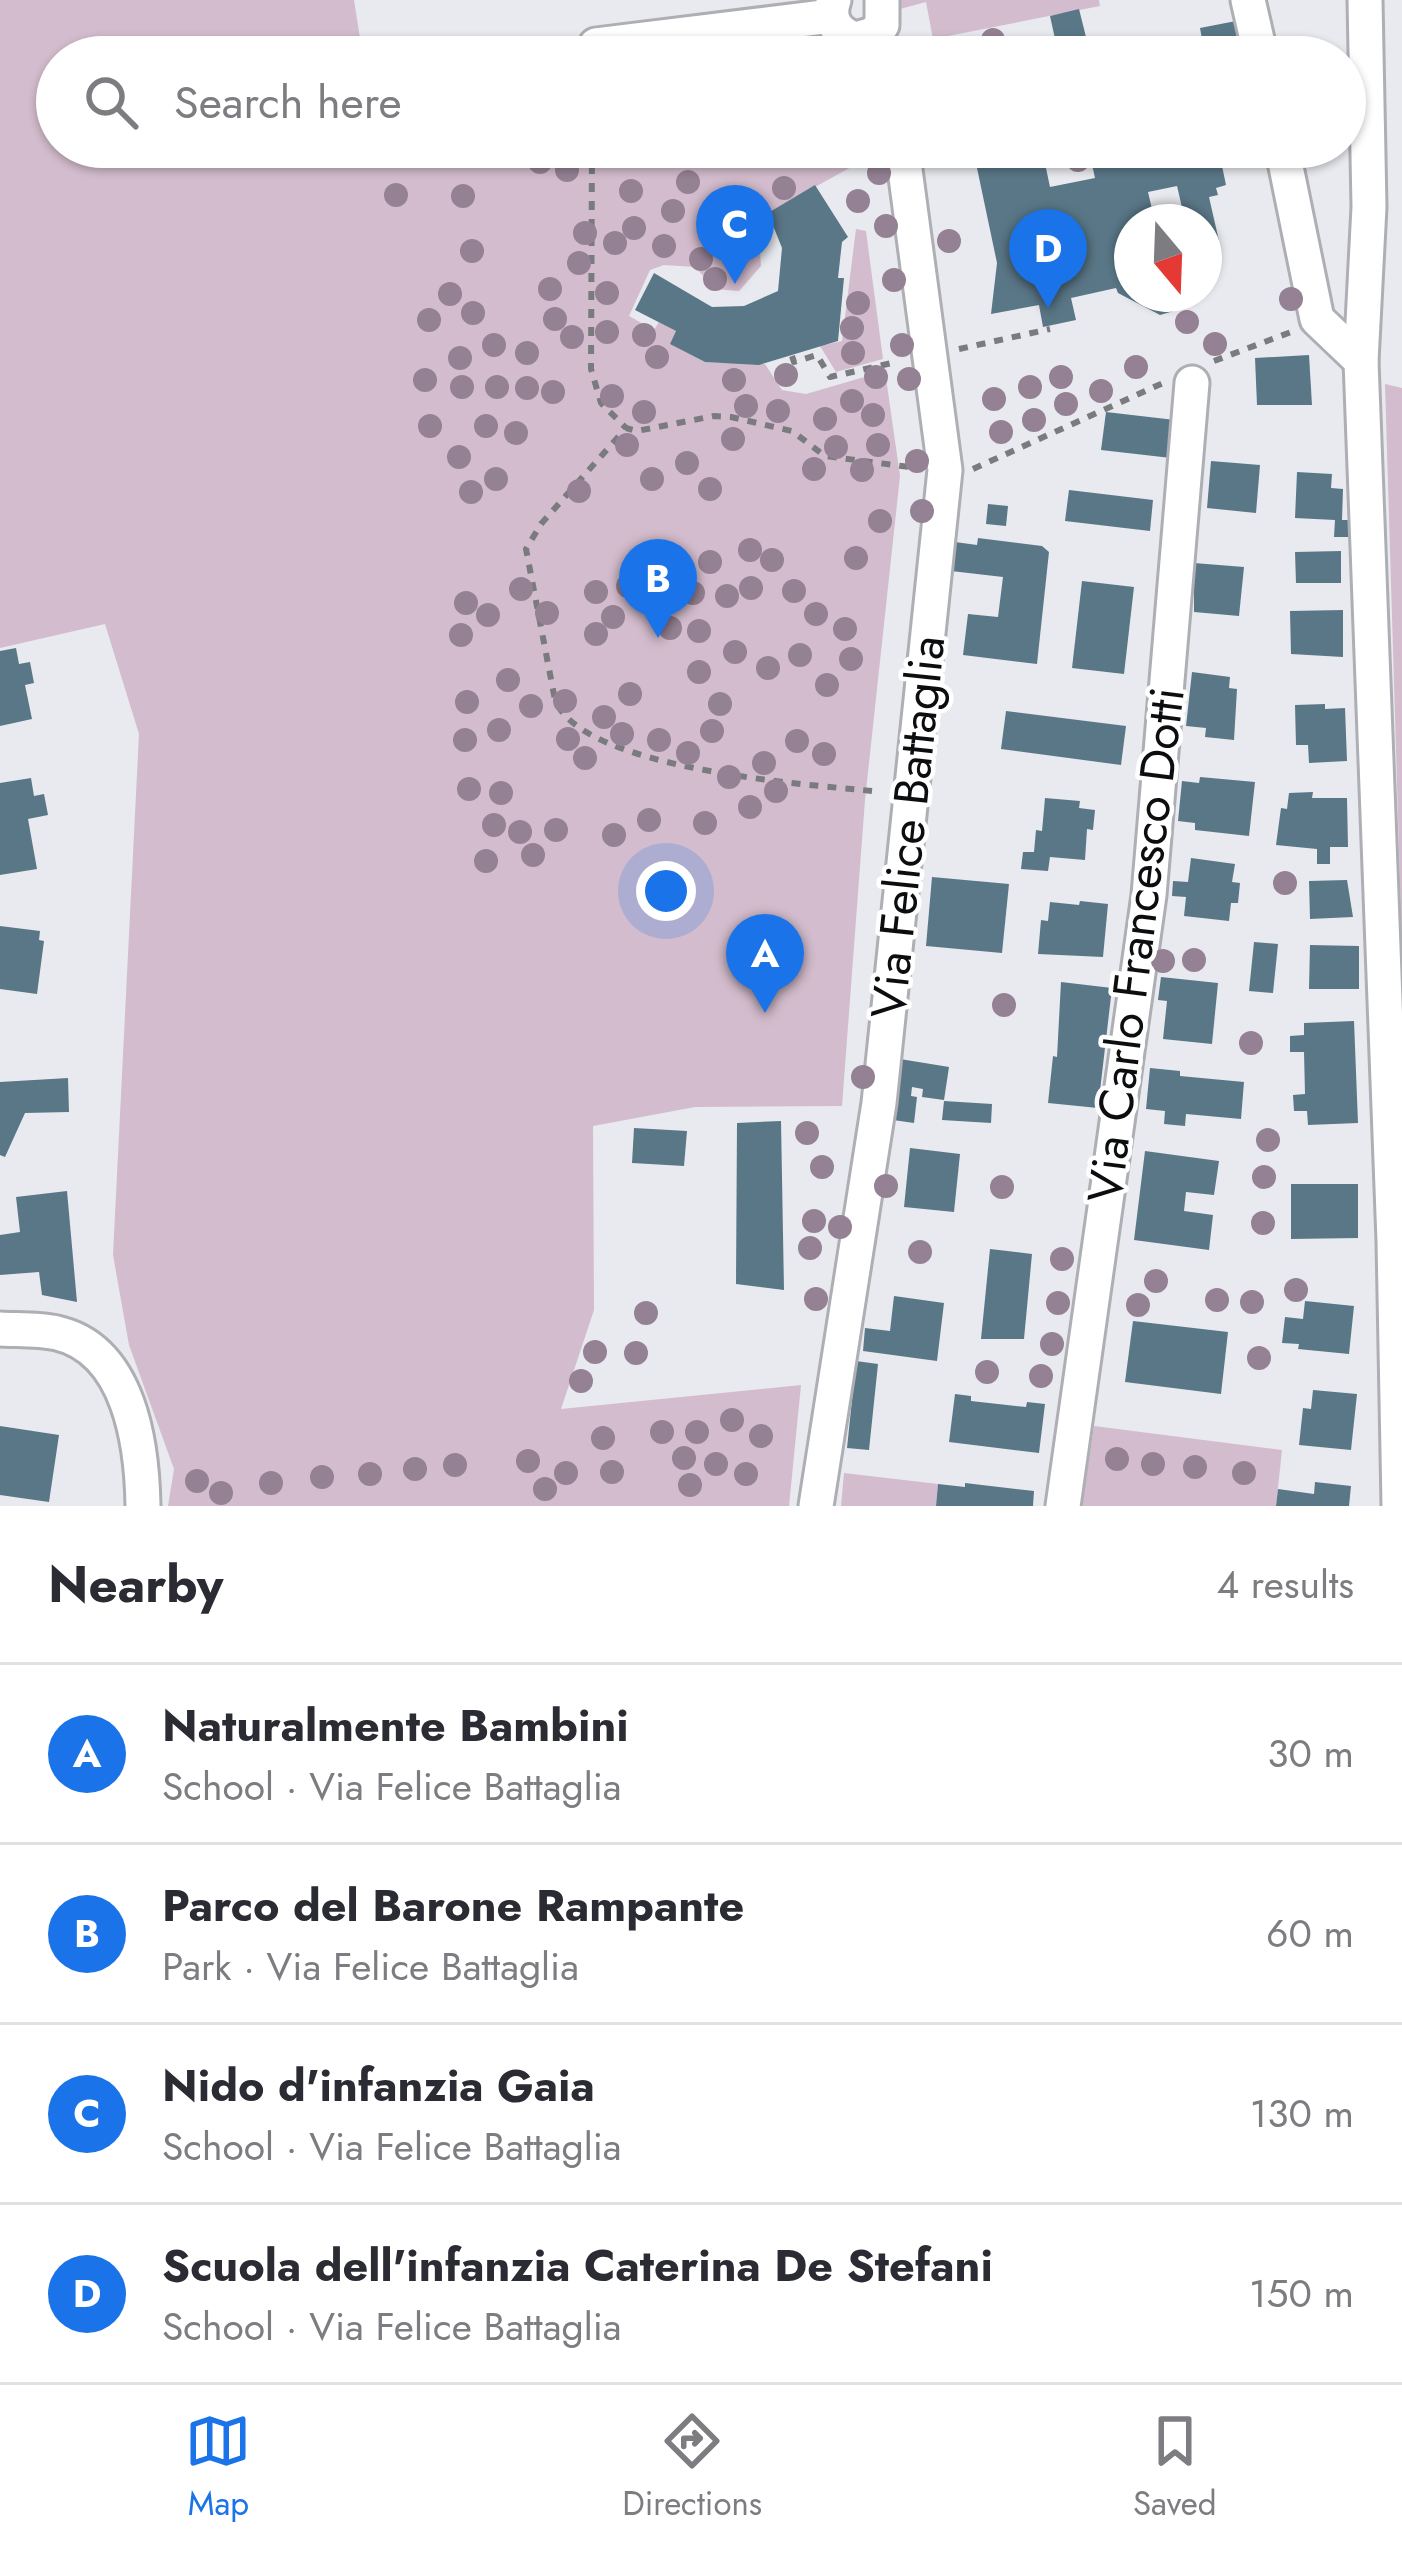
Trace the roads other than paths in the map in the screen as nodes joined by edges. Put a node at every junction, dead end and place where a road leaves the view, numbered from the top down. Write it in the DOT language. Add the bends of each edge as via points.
graph roads {
  1 [pos="882,0"];
  2 [pos="1247,0"];
  3 [pos="1365,0"];
  4 [pos="833,8"];
  5 [pos="654,36"];
  6 [pos="846,36"];
  7 [pos="881,36"];
  8 [pos="1256,36"];
  9 [pos="1366,36"];
  10 [pos="1366,52"];
  11 [pos="905,168"];
  12 [pos="1286,168"];
  13 [pos="1361,361"];
  14 [pos="1189,376"];
  15 [pos="0,1329"];
  16 [pos="143,1506"];
  17 [pos="816,1506"];
  18 [pos="1063,1506"];
  19 [pos="1399,1506"];
  1 -- 7 [label="street"];
  2 -- 8 [label="street"];
  3 -- 9 [label="street"];
  4 -- 5 [label="street"];
  4 -- 6 [label="street"];
  10 -- 13 [label="street"];
  11 -- 17 [label="street, Via Felice Battaglia" via="945,470 879,1102"];
  12 -- 13 [label="street" via="1317,319"];
  13 -- 19 [label="street"];
  14 -- 18 [label="street, Via Carlo Francesco Dotti" via="1149,895"];
  15 -- 16 [label="street" via="78,1341 104,1365 131,1415"];
}
